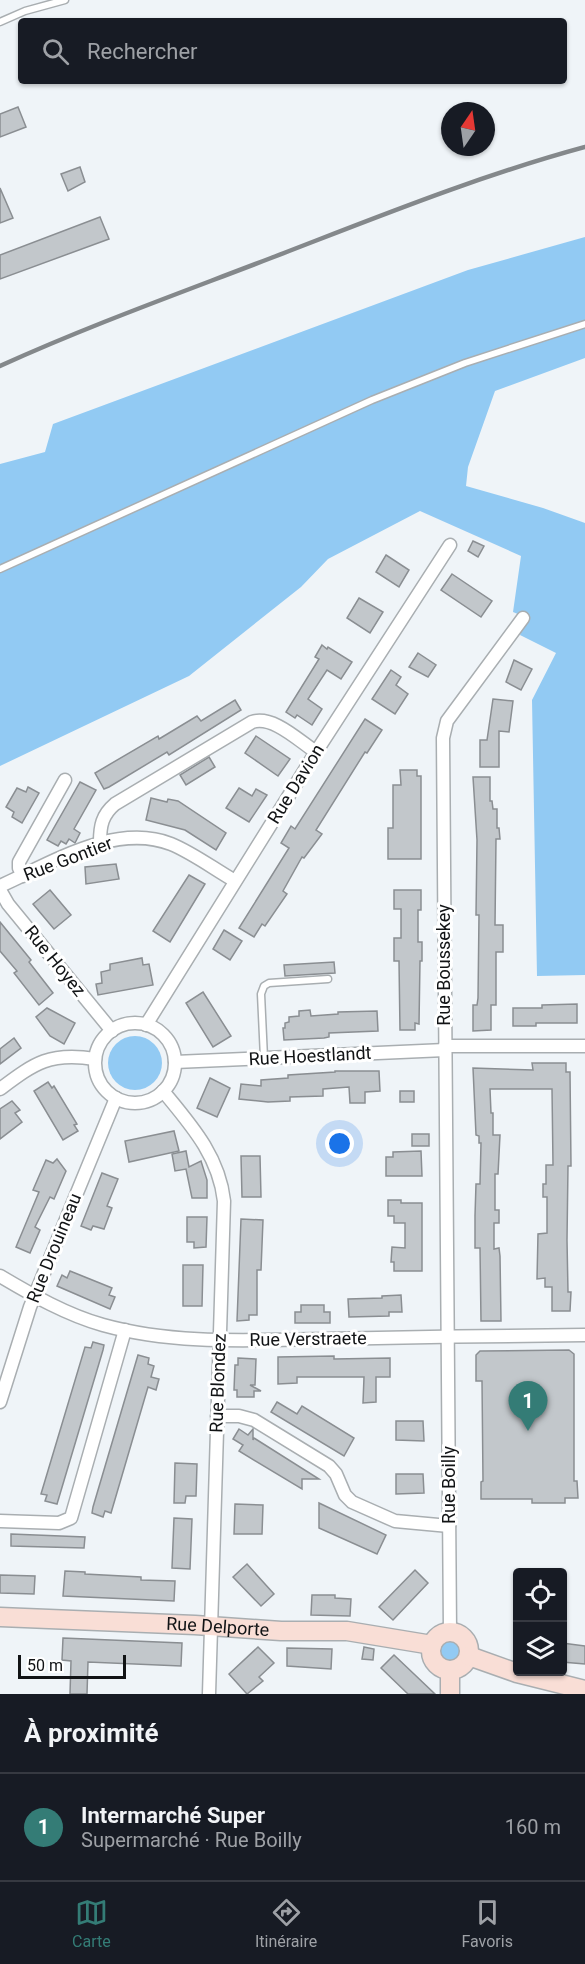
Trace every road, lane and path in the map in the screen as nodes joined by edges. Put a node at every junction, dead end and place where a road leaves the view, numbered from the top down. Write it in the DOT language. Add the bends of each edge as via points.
graph roads {
  1 [pos="65,0"];
  2 [pos="0,22"];
  3 [pos="585,324"];
  4 [pos="450,545"];
  5 [pos="0,569"];
  6 [pos="523,618"];
  7 [pos="316,752"];
  8 [pos="64,780"];
  9 [pos="100,843"];
  10 [pos="23,876"];
  11 [pos="235,881"];
  12 [pos="0,888"];
  13 [pos="328,979"];
  14 [pos="146,1025"];
  15 [pos="112,1030"];
  16 [pos="585,1046"];
  17 [pos="445,1048"];
  18 [pos="264,1058"];
  19 [pos="95,1059"];
  20 [pos="175,1062"];
  21 [pos="0,1089"];
  22 [pos="163,1091"];
  23 [pos="116,1098"];
  24 [pos="0,1276"];
  25 [pos="34,1295"];
  26 [pos="126,1330"];
  27 [pos="585,1335"];
  28 [pos="447,1337"];
  29 [pos="219,1340"];
  30 [pos="0,1402"];
  31 [pos="217,1416"];
  32 [pos="0,1521"];
  33 [pos="449,1527"];
  34 [pos="0,1617"];
  35 [pos="211,1626"];
  36 [pos="450,1632"];
  37 [pos="432,1645"];
  38 [pos="469,1656"];
  39 [pos="450,1670"];
  40 [pos="585,1690"];
  41 [pos="209,1694"];
  42 [pos="450,1694"];
  1 -- 2 [label="lane"];
  3 -- 5 [label="lane" via="465,363 381,396"];
  4 -- 7 [label="street, Rue Davion"];
  6 -- 17 [label="street, Rue Boussekey" via="444,729"];
  7 -- 9 [label="street" via="271,722 252,722 115,804 102,821"];
  7 -- 11 [label="street, Rue Davion"];
  8 -- 10 [label="street" via="19,862"];
  9 -- 10 [label="street, Rue Gontier"];
  9 -- 11 [label="street, Rue Gontier" via="130,838 161,841"];
  10 -- 12 [label="street, Rue Gontier"];
  11 -- 14 [label="street, Rue Davion"];
  12 -- 15 [label="street, Rue Hoyez" via="8,904"];
  13 -- 18 [label="lane" via="272,982 264,986"];
  14 -- 15 [label="street" via="128,1024"];
  14 -- 20 [label="street" via="166,1039"];
  15 -- 19 [label="street" via="101,1042"];
  16 -- 17 [label="street, Rue Hoestlandt"];
  17 -- 18 [label="street, Rue Hoestlandt"];
  17 -- 28 [label="street, Rue Boussekey"];
  18 -- 20 [label="street, Rue Hoestlandt"];
  19 -- 21 [label="street" via="41,1061"];
  19 -- 23 [label="street" via="99,1082"];
  20 -- 22 [label="street" via="172,1078"];
  22 -- 23 [label="street" via="141,1102"];
  22 -- 29 [label="street, Rue Blondez" via="207,1147 221,1186 224,1209"];
  23 -- 25 [label="street, Rue Drouineau"];
  24 -- 25 [label="street, Rue Verstraete"];
  25 -- 26 [label="street, Rue Verstraete" via="85,1319"];
  25 -- 30 [label="street, Rue Drouineau"];
  26 -- 29 [label="street, Rue Verstraete"];
  26 -- 32 [label="street" via="72,1517 59,1522"];
  27 -- 28 [label="street, Rue Verstraete"];
  28 -- 29 [label="street, Rue Verstraete"];
  28 -- 33 [label="street, Rue Boilly"];
  29 -- 31 [label="street, Rue Blondez"];
  31 -- 33 [label="street" via="244,1417 258,1423 331,1468 346,1497 370,1510 395,1521"];
  31 -- 35 [label="street, Rue Blondez"];
  33 -- 36 [label="street, Rue Boilly"];
  34 -- 35 [label="street, Rue Delporte"];
  35 -- 37 [label="street, Rue Delporte" via="347,1631"];
  35 -- 41 [label="street, Rue Blondez"];
  36 -- 37 [label="street" via="439,1636"];
  36 -- 38 [label="street" via="465,1640"];
  37 -- 39 [label="street" via="433,1660"];
  38 -- 39 [label="street" via="462,1666"];
  38 -- 40 [label="street"];
  39 -- 42 [label="street"];
}
